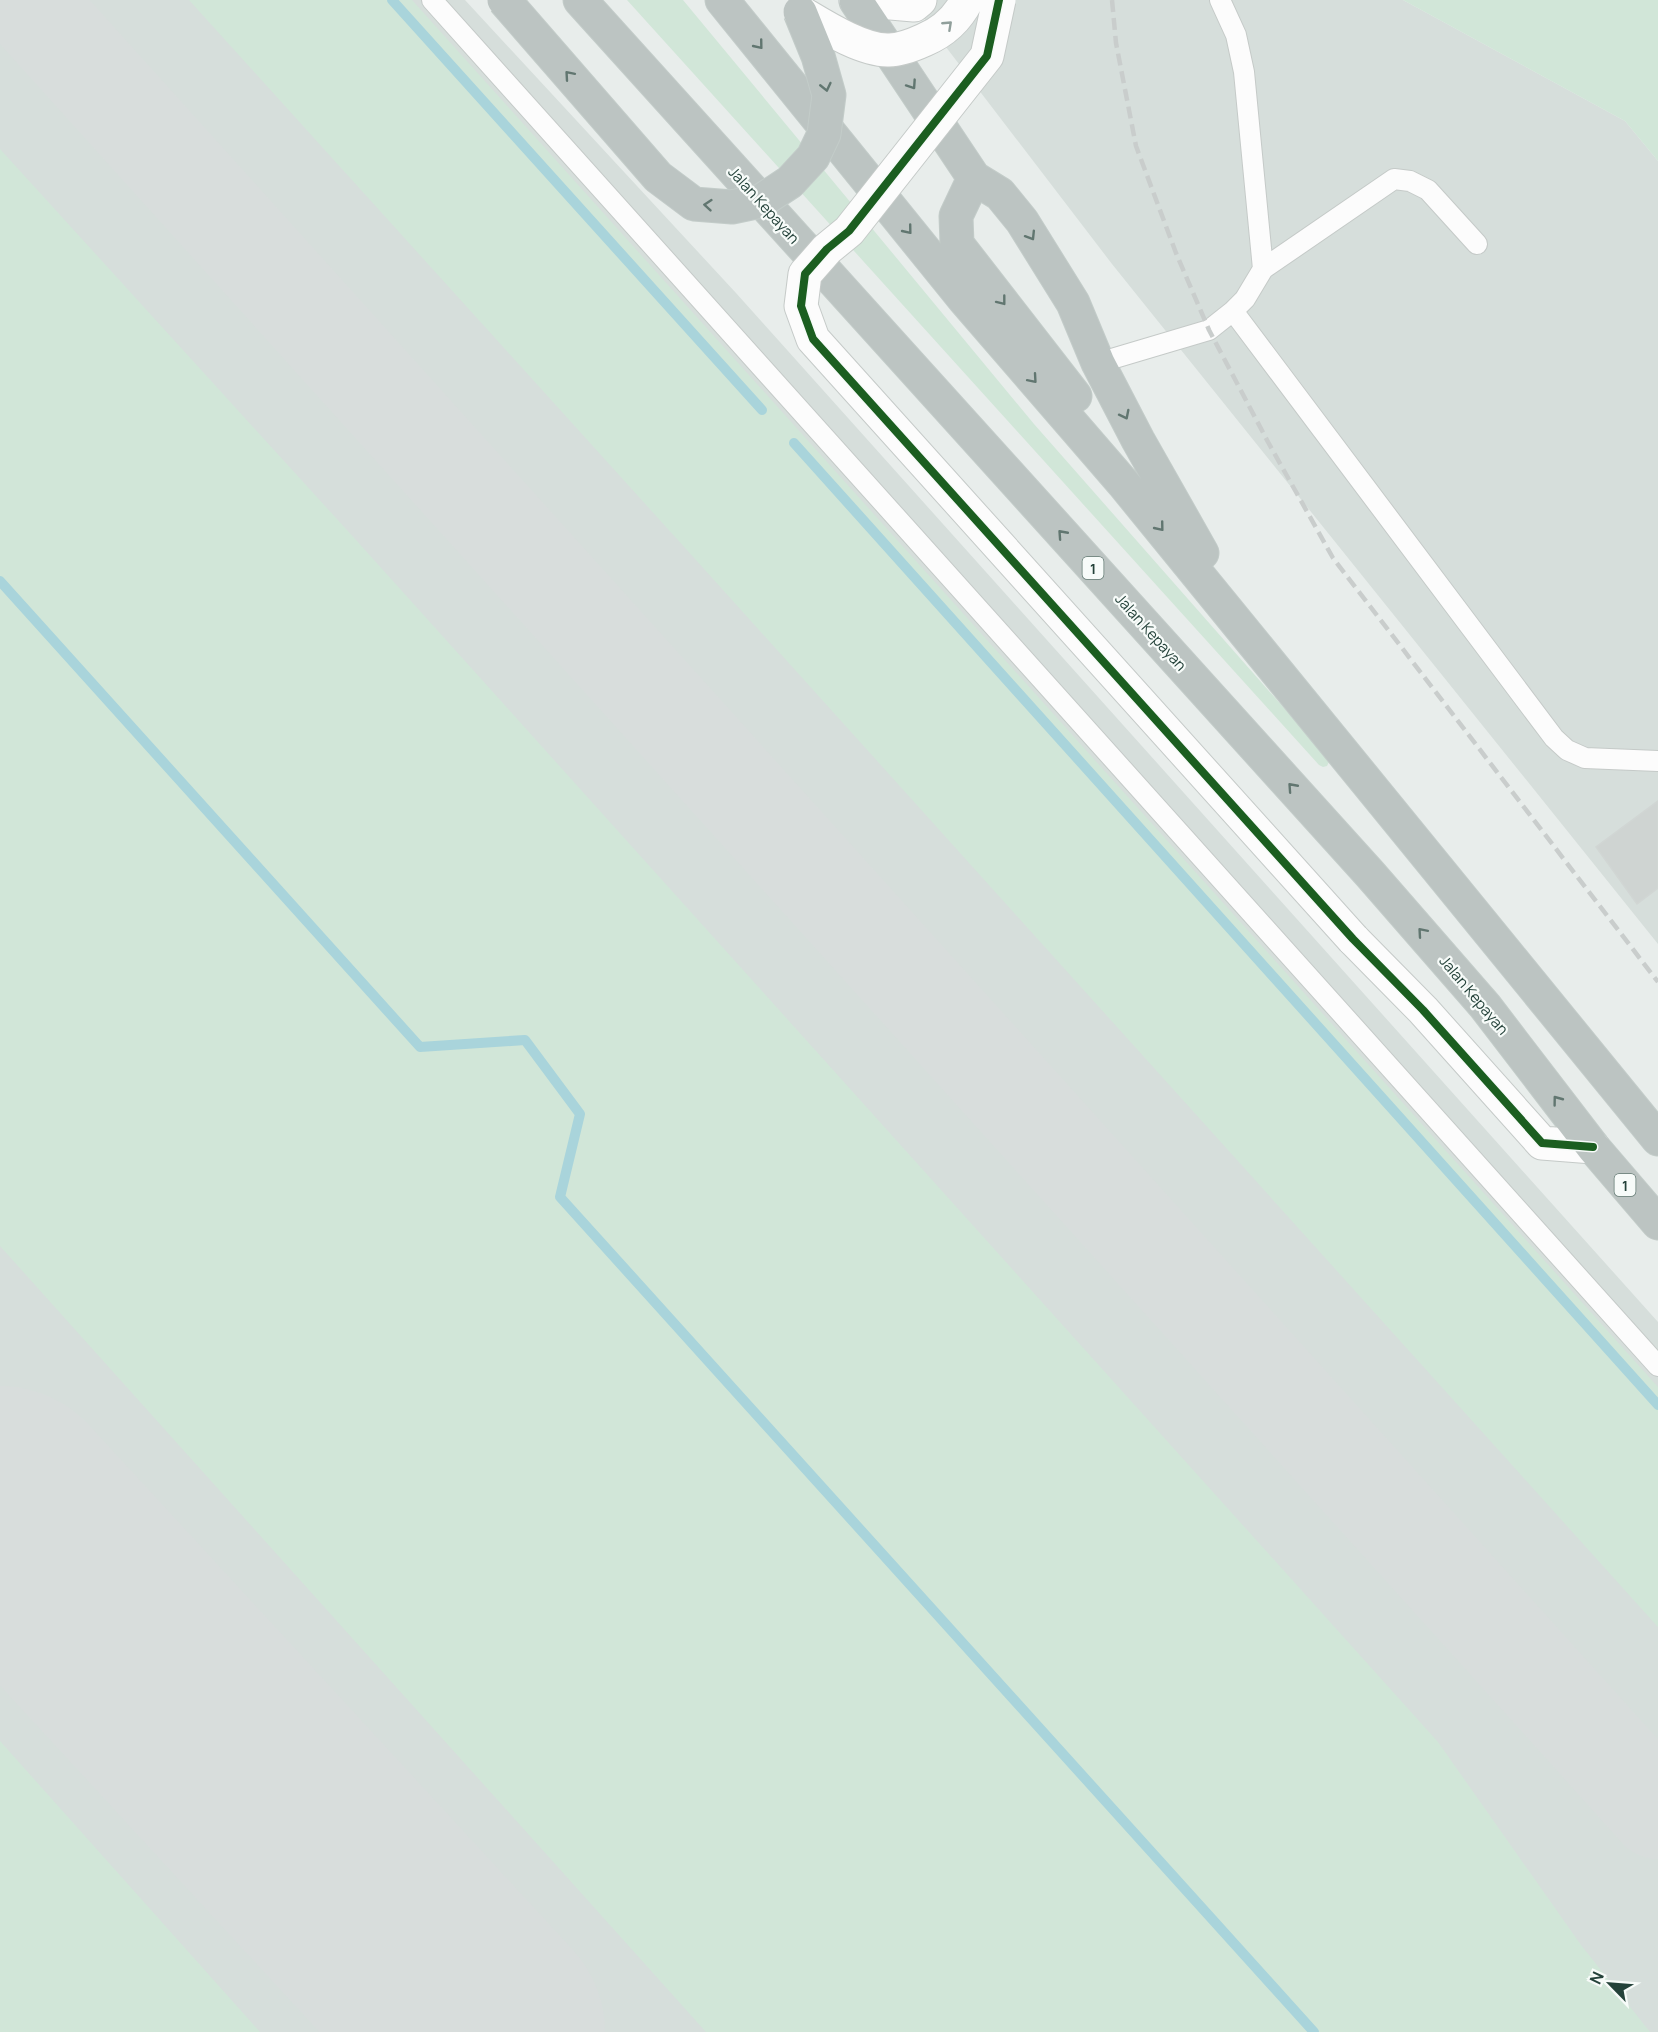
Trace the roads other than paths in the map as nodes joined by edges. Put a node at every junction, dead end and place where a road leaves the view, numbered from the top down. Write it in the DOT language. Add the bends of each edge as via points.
graph roads {
  1 [pos="432,0"];
  2 [pos="504,0"];
  3 [pos="580,0"];
  4 [pos="722,0"];
  5 [pos="856,0"];
  6 [pos="920,0"];
  7 [pos="967,0"];
  8 [pos="999,0"];
  9 [pos="1220,0"];
  10 [pos="795,6"];
  11 [pos="974,178"];
  12 [pos="1477,244"];
  13 [pos="1263,269"];
  14 [pos="1233,311"];
  15 [pos="1098,363"];
  16 [pos="1123,483"];
  17 [pos="1256,645"];
  18 [pos="1658,761"];
  19 [pos="1658,1139"];
  20 [pos="1593,1147"];
  21 [pos="1658,1223"];
  22 [pos="1658,1366"];
  1 -- 22 [label="lane"];
  10 -- 2 [label="highway, one-way, bridge" via="818,56 829,95 824,134 813,157 790,182 761,201 732,207 694,204 658,177"];
  20 -- 3 [label="highway, Jalan Kepayan / 1, one-way" via="1485,1006 1370,874"];
  4 -- 16 [label="highway, one-way" via="964,299"];
  5 -- 6 [label="street" via="914,5"];
  5 -- 11 [label="highway, one-way"];
  10 -- 7 [label="street, one-way, bridge" via="850,41 887,50 908,47 937,35"];
  8 -- 20 [label="street, bridge" via="987,56 849,231 826,249 805,274 801,306 813,339 1542,1143"];
  9 -- 13 [label="lane" via="1236,35 1245,72"];
  11 -- 15 [label="highway, one-way" via="1000,194 1022,221 1073,303"];
  11 -- 16 [label="highway, one-way" via="956,216 957,244 1088,413"];
  12 -- 13 [label="lane" via="1428,190 1410,181 1394,180"];
  13 -- 14 [label="lane"];
  14 -- 15 [label="lane" via="1209,330"];
  14 -- 18 [label="lane" via="1554,738 1567,750 1586,758"];
  15 -- 17 [label="highway, one-way" via="1170,500"];
  16 -- 17 [label="highway, one-way"];
  17 -- 19 [label="highway"];
  20 -- 21 [label="highway, Jalan Kepayan / 1"];
}
